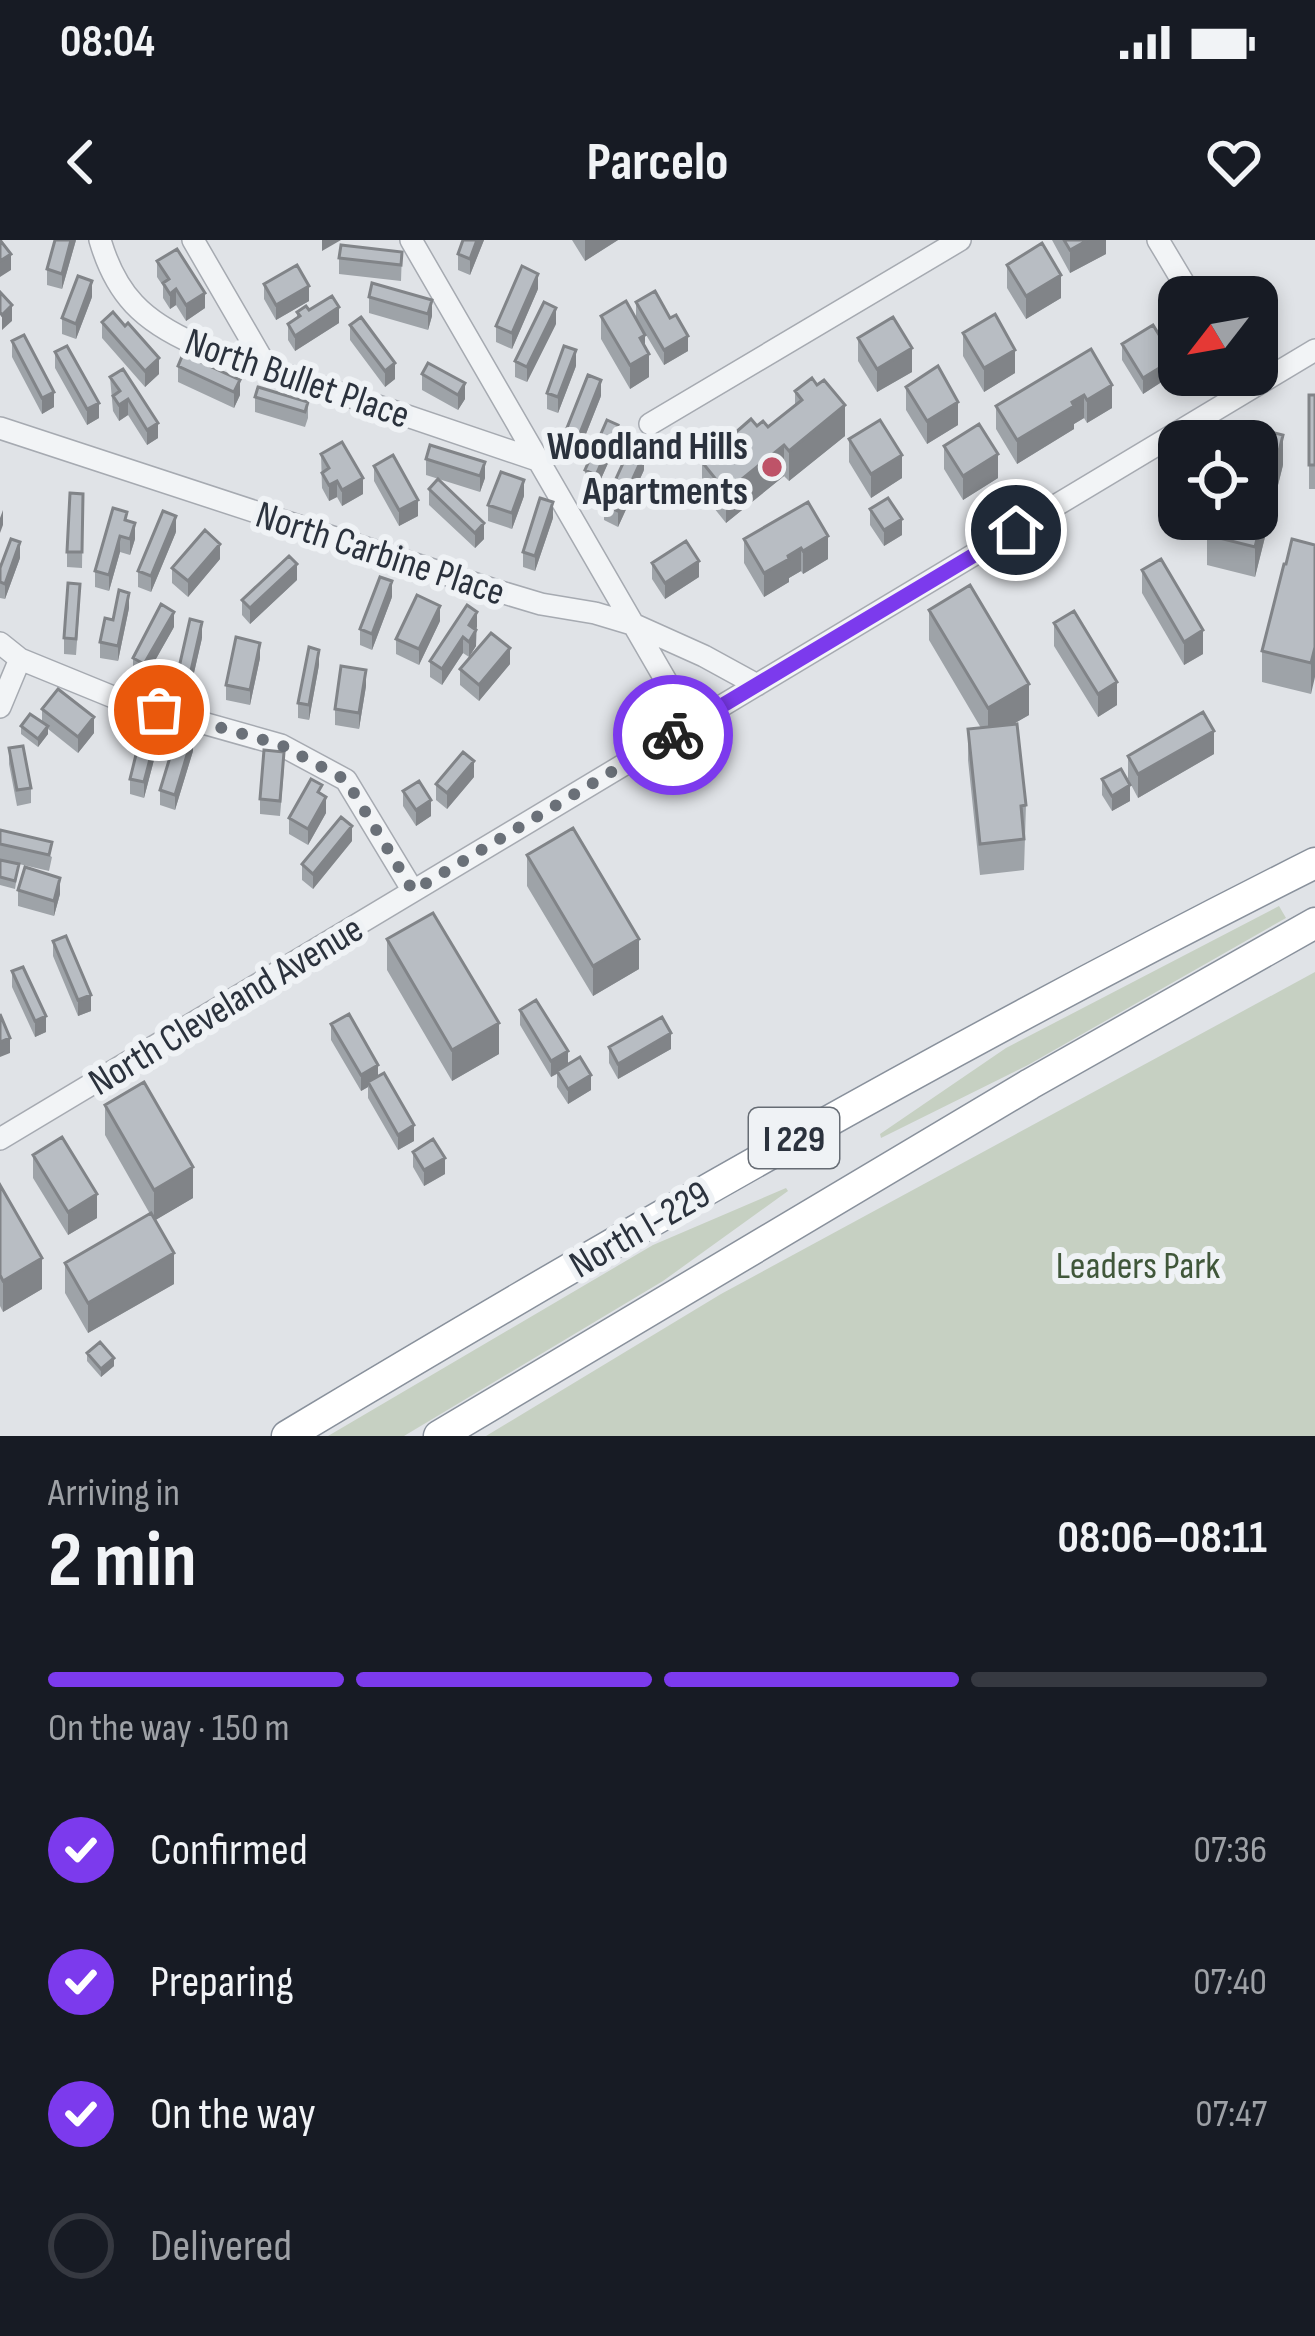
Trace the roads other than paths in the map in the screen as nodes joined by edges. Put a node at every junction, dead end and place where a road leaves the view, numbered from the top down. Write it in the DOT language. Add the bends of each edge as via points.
graph roads {
  1 [pos="100,240"];
  2 [pos="193,240"];
  3 [pos="411,240"];
  4 [pos="961,240"];
  5 [pos="1158,240"];
  6 [pos="1179,276"];
  7 [pos="1315,350"];
  8 [pos="266,366"];
  9 [pos="1278,367"];
  10 [pos="1222,396"];
  11 [pos="650,424"];
  12 [pos="0,428"];
  13 [pos="540,460"];
  14 [pos="635,626"];
  15 [pos="0,643"];
  16 [pos="20,658"];
  17 [pos="757,685"];
  18 [pos="0,707"];
  19 [pos="691,724"];
  20 [pos="1315,863"];
  21 [pos="413,891"];
  22 [pos="1315,923"];
  23 [pos="0,1138"];
  24 [pos="287,1436"];
  25 [pos="439,1436"];
  1 -- 8 [label="street, North Bullet Place" via="116,283 148,319"];
  2 -- 8 [label="street"];
  3 -- 13 [label="street"];
  4 -- 11 [label="street"];
  5 -- 6 [label="street"];
  7 -- 9 [label="street, North Cleveland Avenue"];
  8 -- 13 [label="street, North Bullet Place"];
  10 -- 17 [label="street, North Cleveland Avenue"];
  12 -- 14 [label="street, North Carbine Place" via="491,589"];
  13 -- 14 [label="street"];
  14 -- 17 [label="street, North Carbine Place"];
  14 -- 19 [label="street"];
  15 -- 16 [label="street"];
  16 -- 18 [label="street"];
  16 -- 21 [label="street" via="118,699 281,745 346,780"];
  17 -- 19 [label="street, North Cleveland Avenue"];
  19 -- 21 [label="street, North Cleveland Avenue"];
  20 -- 24 [label="highway, North I-229 / I 229" via="784,1144"];
  21 -- 23 [label="street, North Cleveland Avenue"];
  22 -- 25 [label="highway, North I-229 / I 229"];
}
